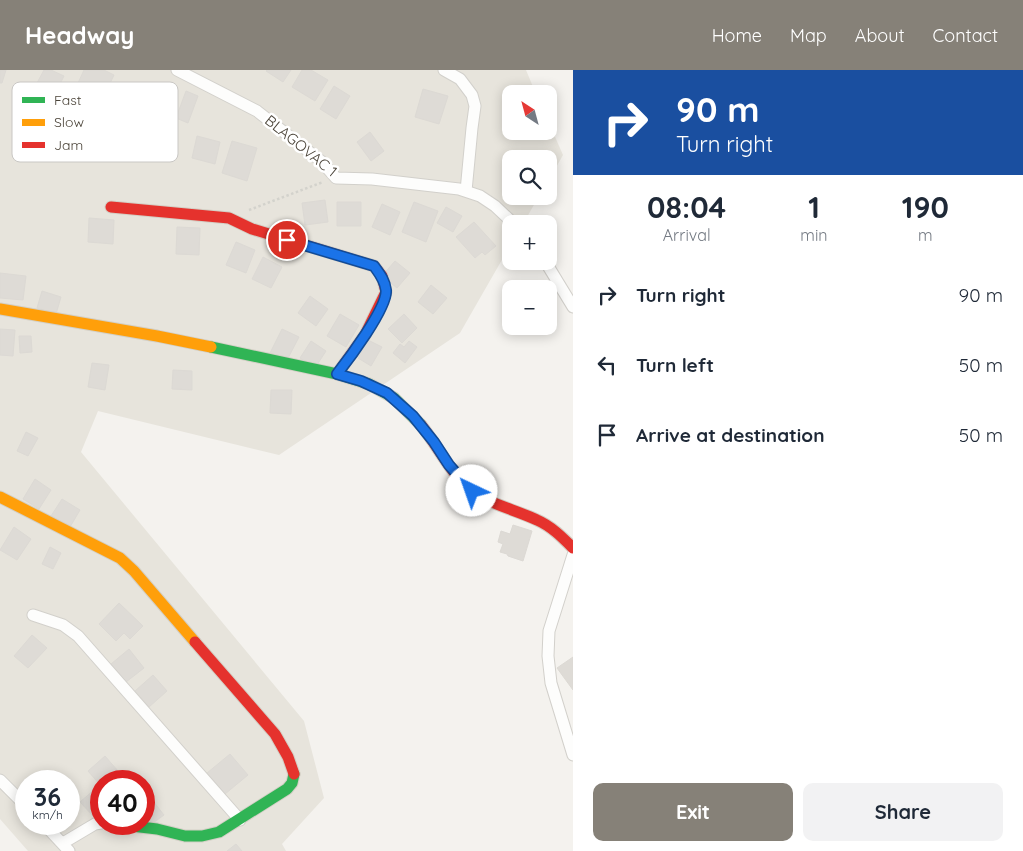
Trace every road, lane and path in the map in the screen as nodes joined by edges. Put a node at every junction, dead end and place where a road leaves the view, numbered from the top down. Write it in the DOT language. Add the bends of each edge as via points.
graph roads {
  1 [pos="177,70"];
  2 [pos="444,70"];
  3 [pos="336,178"];
  4 [pos="466,191"];
  5 [pos="111,207"];
  6 [pos="504,215"];
  7 [pos="229,218"];
  8 [pos="550,270"];
  9 [pos="573,307"];
  10 [pos="0,308"];
  11 [pos="337,374"];
  12 [pos="0,497"];
  13 [pos="573,548"];
  14 [pos="573,555"];
  15 [pos="33,615"];
  16 [pos="573,755"];
  17 [pos="0,780"];
  18 [pos="15,795"];
  19 [pos="240,820"];
  20 [pos="90,828"];
  21 [pos="155,829"];
  22 [pos="55,835"];
  23 [pos="66,847"];
  1 -- 3 [label="street, BLAGOVAC 1" via="257,111 320,161"];
  2 -- 4 [label="street" via="460,79 472,95 475,106"];
  3 -- 4 [label="street, BLAGOVAC 1" via="372,179"];
  3 -- 7 [label="path"];
  4 -- 6 [label="street, BLAGOVAC 1" via="480,196"];
  5 -- 7 [label="street"];
  7 -- 11 [label="street" via="252,229 374,266 382,276 386,292 373,322"];
  8 -- 9 [label="street"];
  10 -- 11 [label="street" via="157,336"];
  11 -- 13 [label="street" via="387,393 413,416 472,491 538,521 560,534"];
  12 -- 19 [label="street" via="120,558 141,578 275,734 294,774 293,784"];
  14 -- 16 [label="street" via="549,630 548,656 551,683"];
  15 -- 19 [label="street" via="64,625 78,636"];
  17 -- 18 [label="street"];
  19 -- 21 [label="street" via="219,832 202,836 185,836"];
  20 -- 23 [label="street"];
  22 -- 23 [label="street"];
}
